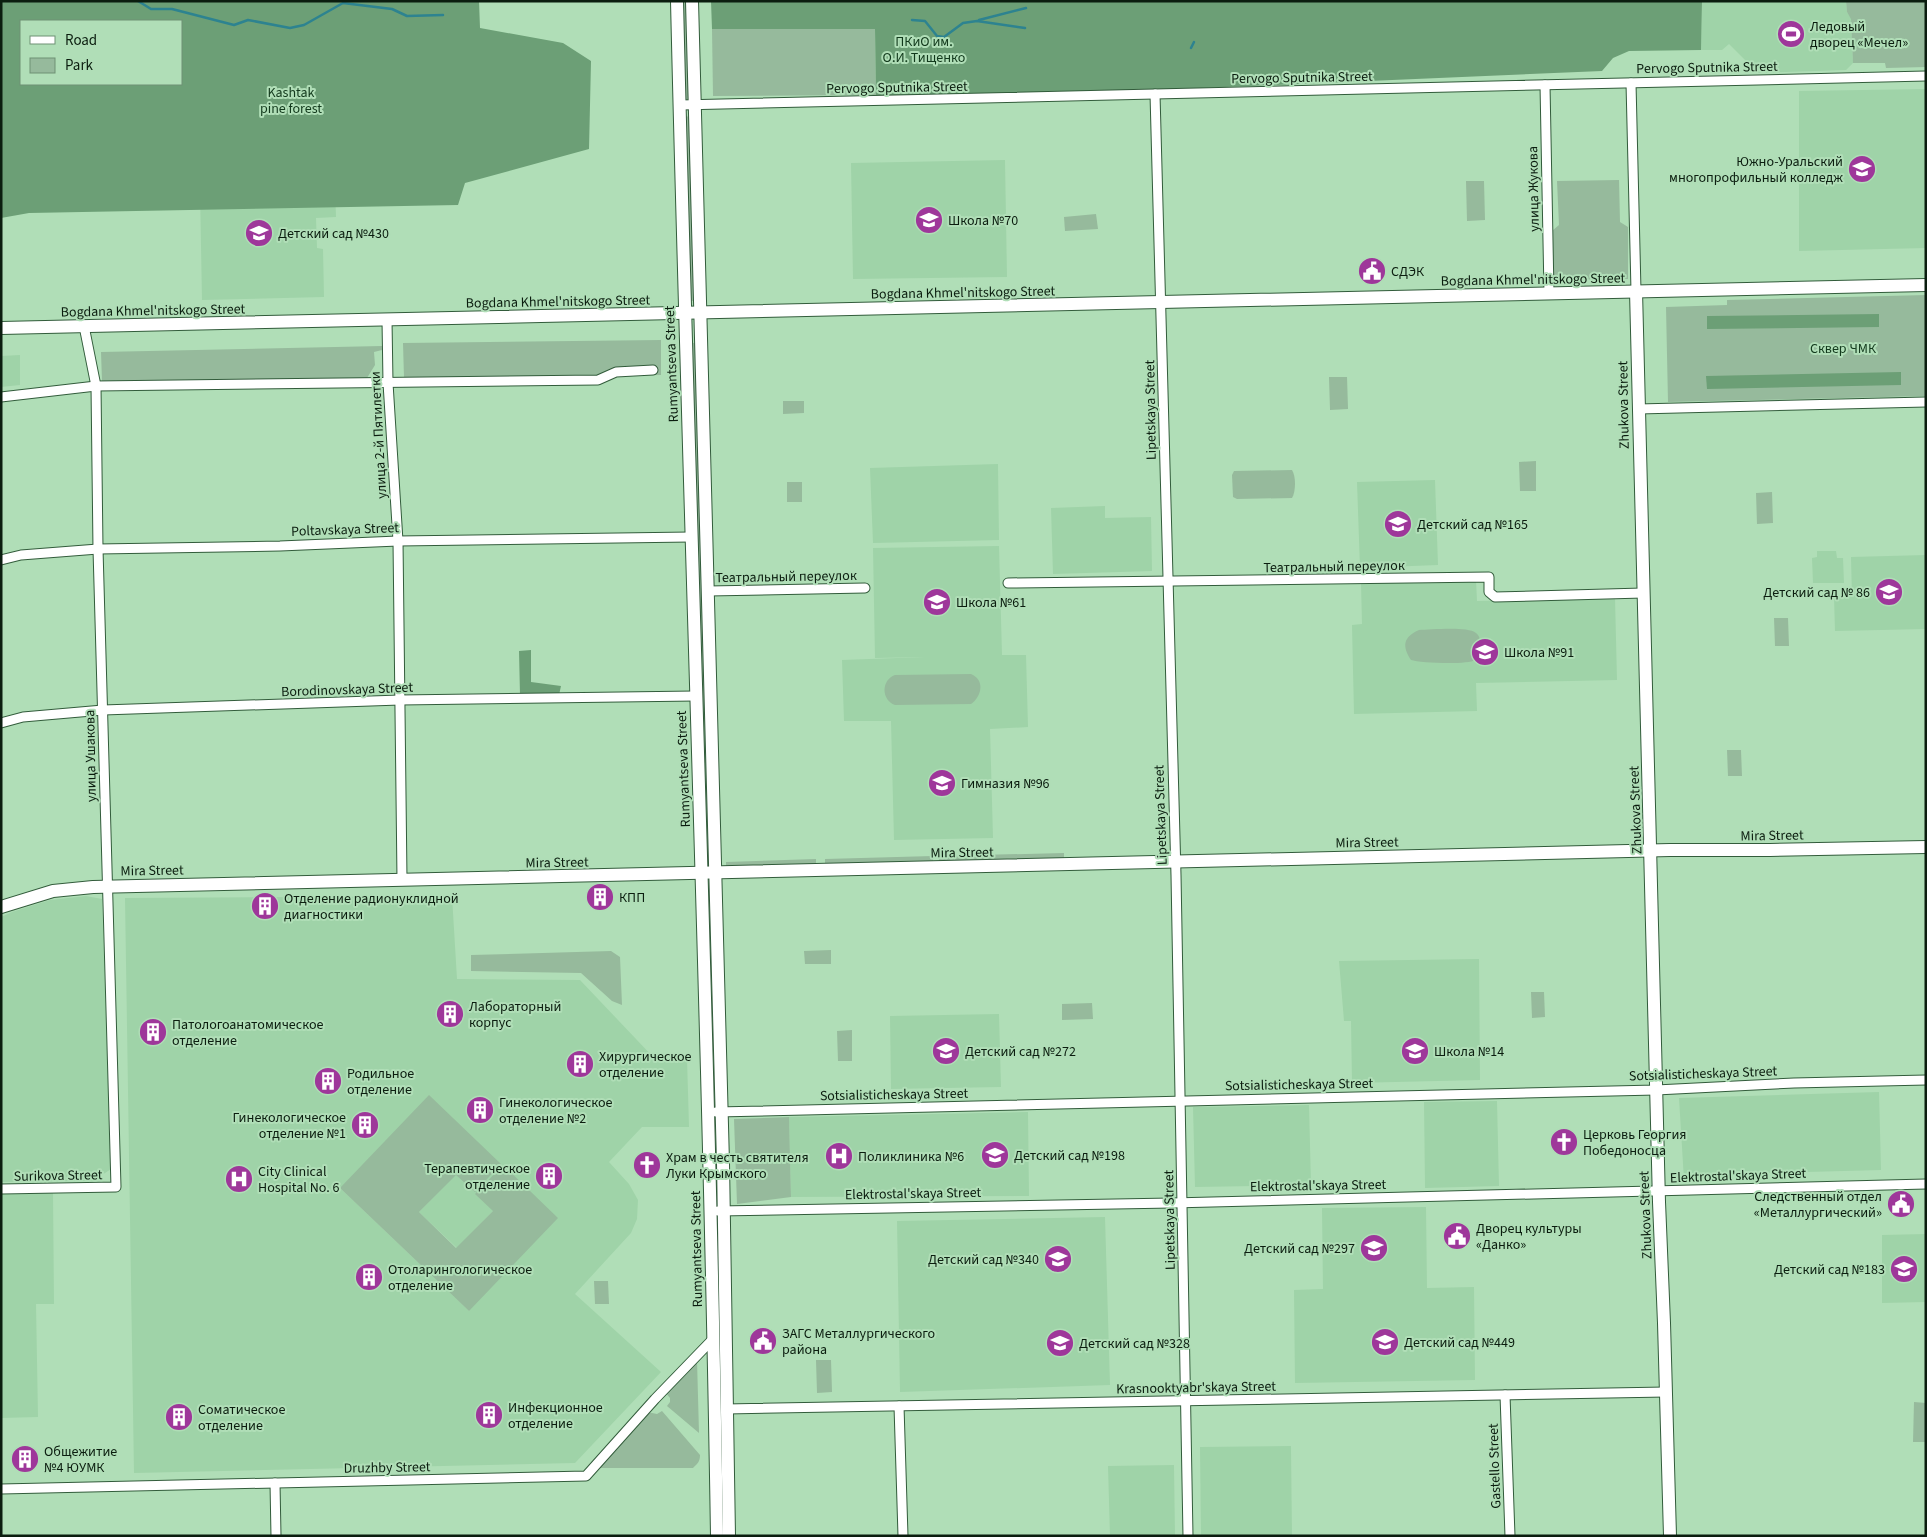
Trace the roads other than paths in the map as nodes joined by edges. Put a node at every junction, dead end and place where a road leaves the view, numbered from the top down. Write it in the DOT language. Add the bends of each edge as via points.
graph roads {
  1 [pos="677,1"];
  2 [pos="692,1"];
  3 [pos="1926,76"];
  4 [pos="1631,83"];
  5 [pos="1545,85"];
  6 [pos="1155,94"];
  7 [pos="680,105"];
  8 [pos="695,105"];
  9 [pos="1926,285"];
  10 [pos="1636,292"];
  11 [pos="1549,293"];
  12 [pos="1161,302"];
  13 [pos="700,313"];
  14 [pos="685,314"];
  15 [pos="387,320"];
  16 [pos="84,326"];
  17 [pos="1,328"];
  18 [pos="653,370"];
  19 [pos="388,383"];
  20 [pos="96,386"];
  21 [pos="1,396"];
  22 [pos="1926,402"];
  23 [pos="1638,409"];
  24 [pos="691,537"];
  25 [pos="398,541"];
  26 [pos="98,550"];
  27 [pos="1,560"];
  28 [pos="1168,582"];
  29 [pos="1008,583"];
  30 [pos="865,588"];
  31 [pos="708,591"];
  32 [pos="1643,593"];
  33 [pos="695,696"];
  34 [pos="400,700"];
  35 [pos="103,710"];
  36 [pos="1,723"];
  37 [pos="1926,846"];
  38 [pos="1651,850"];
  39 [pos="1176,861"];
  40 [pos="702,872"];
  41 [pos="716,872"];
  42 [pos="402,879"];
  43 [pos="107,886"];
  44 [pos="1,907"];
  45 [pos="1926,1080"];
  46 [pos="1656,1090"];
  47 [pos="1181,1101"];
  48 [pos="708,1112"];
  49 [pos="722,1112"];
  50 [pos="1926,1184"];
  51 [pos="116,1188"];
  52 [pos="1,1189"];
  53 [pos="1659,1191"];
  54 [pos="1183,1202"];
  55 [pos="711,1211"];
  56 [pos="724,1211"];
  57 [pos="713,1339"];
  58 [pos="1666,1392"];
  59 [pos="1505,1395"];
  60 [pos="1185,1401"];
  61 [pos="900,1406"];
  62 [pos="726,1409"];
  63 [pos="716,1460"];
  64 [pos="729,1460"];
  65 [pos="275,1483"];
  66 [pos="1,1489"];
  67 [pos="276,1536"];
  68 [pos="717,1536"];
  69 [pos="729,1536"];
  70 [pos="903,1536"];
  71 [pos="1188,1536"];
  72 [pos="1510,1536"];
  73 [pos="1670,1536"];
  1 -- 7 [label="main road, Rumyantseva Street"];
  2 -- 8 [label="main road, Rumyantseva Street"];
  3 -- 4 [label="street, Pervogo Sputnika Street"];
  4 -- 5 [label="street, Pervogo Sputnika Street"];
  4 -- 10 [label="street, Zhukova Street"];
  5 -- 6 [label="street, Pervogo Sputnika Street"];
  5 -- 11 [label="street, улица Жукова"];
  6 -- 8 [label="street, Pervogo Sputnika Street"];
  6 -- 12 [label="street, Lipetskaya Street"];
  7 -- 8 [label="street, Pervogo Sputnika Street"];
  7 -- 14 [label="main road, Rumyantseva Street"];
  8 -- 13 [label="main road, Rumyantseva Street"];
  9 -- 10 [label="main road, Bogdana Khmel'nitskogo Street"];
  10 -- 11 [label="main road, Bogdana Khmel'nitskogo Street"];
  10 -- 23 [label="main road, Zhukova Street"];
  11 -- 12 [label="main road, Bogdana Khmel'nitskogo Street"];
  12 -- 13 [label="main road, Bogdana Khmel'nitskogo Street"];
  12 -- 28 [label="street, Lipetskaya Street"];
  13 -- 14 [label="main road, Bogdana Khmel'nitskogo Street"];
  13 -- 31 [label="main road, Rumyantseva Street"];
  14 -- 15 [label="main road, Bogdana Khmel'nitskogo Street"];
  14 -- 24 [label="main road, Rumyantseva Street"];
  15 -- 16 [label="main road, Bogdana Khmel'nitskogo Street"];
  15 -- 19 [label="street, улица 2-й Пятилетки"];
  16 -- 17 [label="main road, Bogdana Khmel'nitskogo Street"];
  16 -- 20 [label="street, улица Ушакова"];
  18 -- 19 [label="street" via="616,372 598,380"];
  19 -- 20 [label="street"];
  19 -- 25 [label="street, улица 2-й Пятилетки"];
  20 -- 21 [label="street"];
  20 -- 26 [label="street, улица Ушакова"];
  22 -- 23 [label="street"];
  23 -- 32 [label="main road, Zhukova Street"];
  24 -- 25 [label="street, Poltavskaya Street"];
  24 -- 33 [label="main road, Rumyantseva Street"];
  25 -- 26 [label="street, Poltavskaya Street"];
  25 -- 34 [label="street, улица 2-й Пятилетки"];
  26 -- 27 [label="street, Poltavskaya Street" via="20,555"];
  26 -- 35 [label="street, улица Ушакова"];
  28 -- 29 [label="street, Театральный переулок"];
  28 -- 32 [label="street, Театральный переулок" via="1489,576 1489,592 1494,596"];
  28 -- 39 [label="street, Lipetskaya Street"];
  30 -- 31 [label="street, Театральный переулок"];
  31 -- 41 [label="main road, Rumyantseva Street"];
  32 -- 38 [label="main road, Zhukova Street"];
  33 -- 34 [label="street, Borodinovskaya Street"];
  33 -- 40 [label="main road, Rumyantseva Street"];
  34 -- 35 [label="street, Borodinovskaya Street"];
  34 -- 42 [label="street, улица 2-й Пятилетки"];
  35 -- 36 [label="street, Borodinovskaya Street" via="23,717"];
  35 -- 43 [label="street, улица Ушакова"];
  37 -- 38 [label="main road, Mira Street"];
  38 -- 39 [label="main road, Mira Street"];
  38 -- 46 [label="main road, Zhukova Street"];
  39 -- 41 [label="main road, Mira Street"];
  39 -- 47 [label="street, Lipetskaya Street"];
  40 -- 41 [label="main road, Mira Street"];
  40 -- 42 [label="main road, Mira Street"];
  40 -- 48 [label="main road, Rumyantseva Street"];
  41 -- 49 [label="main road, Rumyantseva Street"];
  42 -- 43 [label="main road, Mira Street"];
  43 -- 44 [label="main road, Mira Street" via="53,891"];
  43 -- 51 [label="street, улица Ушакова"];
  45 -- 46 [label="street, Sotsialisticheskaya Street"];
  46 -- 47 [label="street, Sotsialisticheskaya Street"];
  46 -- 53 [label="main road, Zhukova Street"];
  47 -- 49 [label="street, Sotsialisticheskaya Street"];
  47 -- 54 [label="street, Lipetskaya Street"];
  48 -- 49 [label="street, Sotsialisticheskaya Street"];
  48 -- 55 [label="main road, Rumyantseva Street"];
  49 -- 56 [label="main road, Rumyantseva Street"];
  50 -- 53 [label="street, Elektrostal'skaya Street"];
  51 -- 52 [label="street, Surikova Street"];
  53 -- 54 [label="street, Elektrostal'skaya Street"];
  53 -- 58 [label="main road, Zhukova Street"];
  54 -- 56 [label="street, Elektrostal'skaya Street"];
  54 -- 60 [label="street, Lipetskaya Street"];
  55 -- 56 [label="street, Elektrostal'skaya Street"];
  55 -- 57 [label="main road, Rumyantseva Street"];
  56 -- 62 [label="main road, Rumyantseva Street"];
  57 -- 63 [label="main road, Rumyantseva Street"];
  57 -- 65 [label="street, Druzhby Street" via="586,1476"];
  58 -- 59 [label="street, Krasnooktyabr'skaya Street"];
  58 -- 73 [label="main road, Zhukova Street"];
  59 -- 60 [label="street, Krasnooktyabr'skaya Street"];
  59 -- 72 [label="street, Gastello Street"];
  60 -- 61 [label="street, Krasnooktyabr'skaya Street"];
  60 -- 71 [label="street, Lipetskaya Street"];
  61 -- 62 [label="street, Krasnooktyabr'skaya Street"];
  61 -- 70 [label="street"];
  62 -- 64 [label="main road, Rumyantseva Street"];
  63 -- 64 [label="main road"];
  63 -- 68 [label="main road, Rumyantseva Street"];
  64 -- 69 [label="main road, Rumyantseva Street"];
  65 -- 66 [label="street, Druzhby Street"];
  65 -- 67 [label="street"];
}
